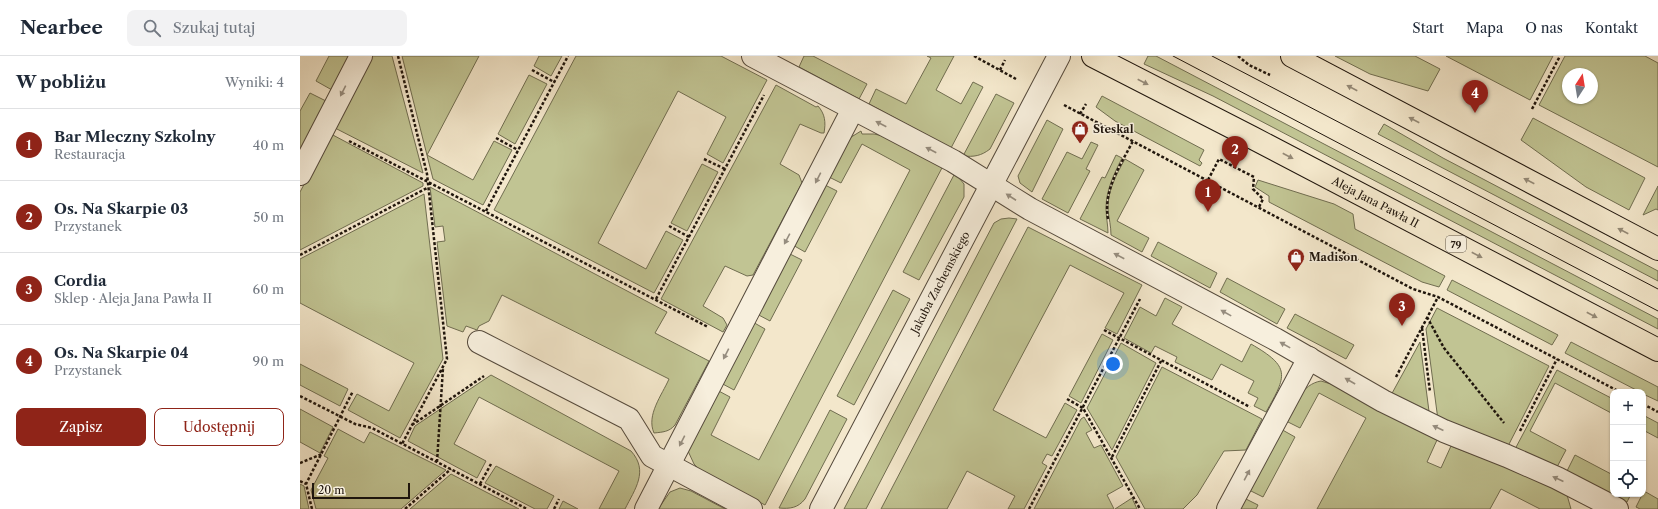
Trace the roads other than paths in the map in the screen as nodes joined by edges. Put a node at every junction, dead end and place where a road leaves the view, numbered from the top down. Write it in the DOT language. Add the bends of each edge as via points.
graph roads {
  1 [pos="361,56"];
  2 [pos="753,56"];
  3 [pos="1059,56"];
  4 [pos="1093,56"];
  5 [pos="1292,56"];
  6 [pos="854,109"];
  7 [pos="300,174"];
  8 [pos="991,184"];
  9 [pos="1658,249"];
  10 [pos="479,342"];
  11 [pos="1658,350"];
  12 [pos="1309,358"];
  13 [pos="669,466"];
  14 [pos="1589,503"];
  15 [pos="646,509"];
  16 [pos="751,509"];
  17 [pos="821,509"];
  18 [pos="1228,509"];
  19 [pos="1617,509"];
  1 -- 7 [label="street, one-way"];
  2 -- 6 [label="street"];
  3 -- 8 [label="street, Jakuba Zachemskiego"];
  4 -- 11 [label="main road, Aleja Jana Pawła II / 79, one-way"];
  9 -- 5 [label="main road, one-way"];
  8 -- 6 [label="street, one-way"];
  6 -- 13 [label="street, one-way"];
  12 -- 8 [label="street, one-way" via="1030,209"];
  8 -- 17 [label="street, Jakuba Zachemskiego"];
  10 -- 13 [label="street" via="630,419 652,456"];
  14 -- 12 [label="street, one-way" via="1507,456 1435,427 1383,401"];
  18 -- 12 [label="street, one-way"];
  13 -- 15 [label="street"];
  13 -- 16 [label="street"];
  14 -- 19 [label="street"];
}
